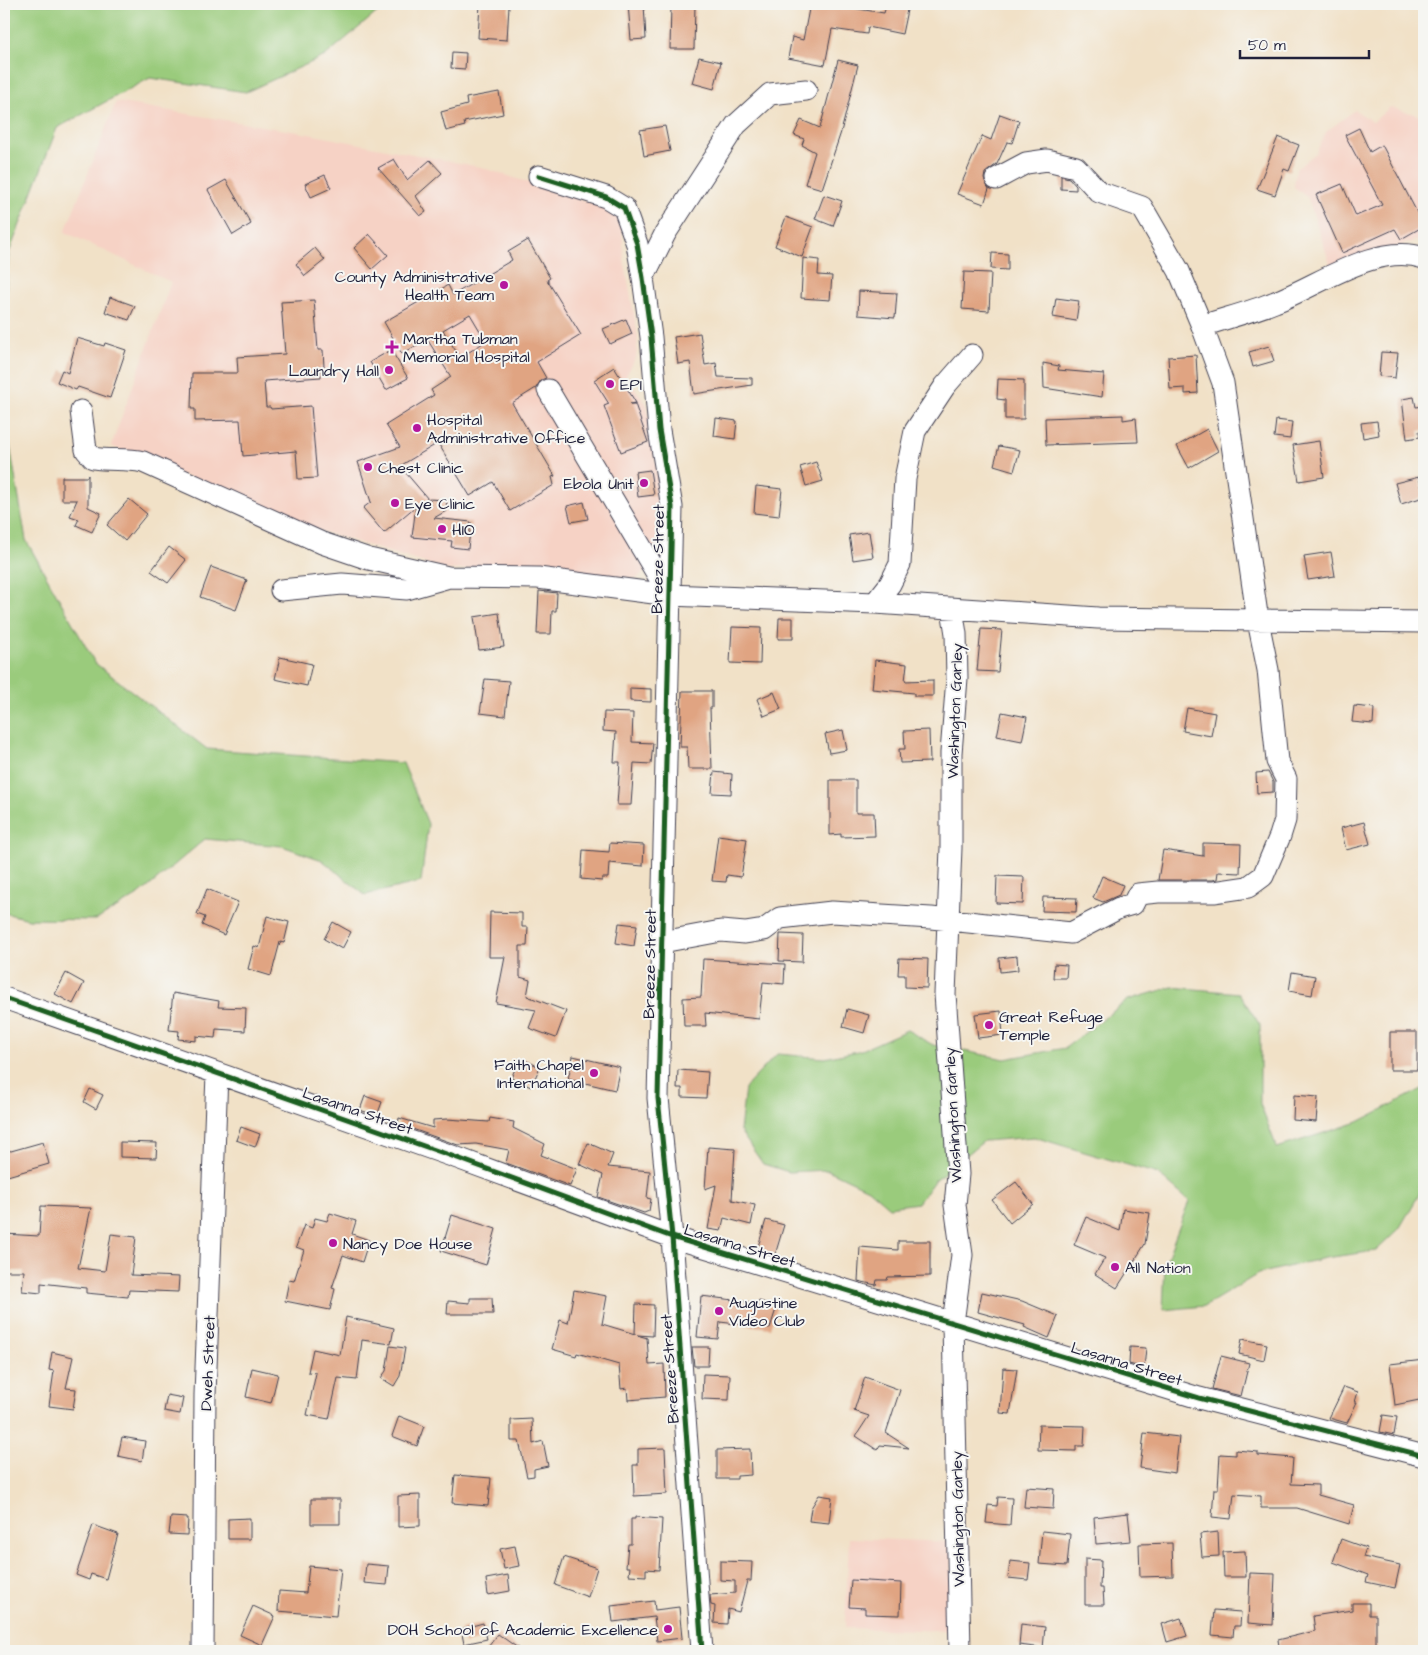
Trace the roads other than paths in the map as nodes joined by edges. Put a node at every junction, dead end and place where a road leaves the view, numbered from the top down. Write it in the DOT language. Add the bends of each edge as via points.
graph roads {
  1 [pos="806,90"];
  2 [pos="540,176"];
  3 [pos="996,179"];
  4 [pos="1424,258"];
  5 [pos="643,278"];
  6 [pos="1202,326"];
  7 [pos="972,355"];
  8 [pos="548,390"];
  9 [pos="81,411"];
  10 [pos="448,577"];
  11 [pos="281,590"];
  12 [pos="669,594"];
  13 [pos="875,603"];
  14 [pos="952,609"];
  15 [pos="1258,621"];
  16 [pos="1424,622"];
  17 [pos="947,919"];
  18 [pos="662,942"];
  19 [pos="4,998"];
  20 [pos="217,1074"];
  21 [pos="672,1237"];
  22 [pos="953,1323"];
  23 [pos="1424,1456"];
  24 [pos="203,1651"];
  25 [pos="702,1651"];
  26 [pos="960,1651"];
  1 -- 5 [label="street" via="770,94 736,125 666,234"];
  2 -- 5 [label="street, Breeze Street" via="606,197 624,208"];
  3 -- 6 [label="street" via="1026,163 1047,160 1076,167 1099,192 1142,207 1179,270"];
  4 -- 6 [label="street" via="1408,253 1373,258 1275,302"];
  5 -- 12 [label="street, Breeze Street" via="672,507"];
  6 -- 15 [label="street" via="1223,383"];
  7 -- 13 [label="street" via="944,386 914,431 905,479 900,564"];
  8 -- 12 [label="street"];
  9 -- 10 [label="street" via="86,450 93,458 112,461 126,458 143,462 322,543 369,559"];
  10 -- 11 [label="street" via="407,589 342,584"];
  10 -- 12 [label="street" via="538,578"];
  12 -- 13 [label="street"];
  12 -- 18 [label="street, Breeze Street"];
  13 -- 14 [label="street"];
  14 -- 15 [label="street" via="1098,618"];
  14 -- 17 [label="street, Washington Garley" via="957,678 951,753"];
  15 -- 16 [label="street"];
  15 -- 17 [label="street" via="1268,670 1277,761 1286,779 1284,820 1263,876 1248,887 1214,892 1138,894 1133,904 1071,933"];
  17 -- 18 [label="street" via="818,913 780,918 764,930 721,931"];
  17 -- 22 [label="street, Washington Garley" via="945,994 958,1174 955,1205 962,1255"];
  18 -- 21 [label="street, Breeze Street" via="658,1098"];
  19 -- 20 [label="street, Lasanna Street"];
  20 -- 21 [label="street, Lasanna Street"];
  20 -- 24 [label="street, Dweh Street" via="205,1395"];
  21 -- 22 [label="street, Lasanna Street"];
  21 -- 25 [label="street, Breeze Street"];
  22 -- 23 [label="street, Lasanna Street" via="1199,1398"];
  22 -- 26 [label="street, Washington Garley"];
}
